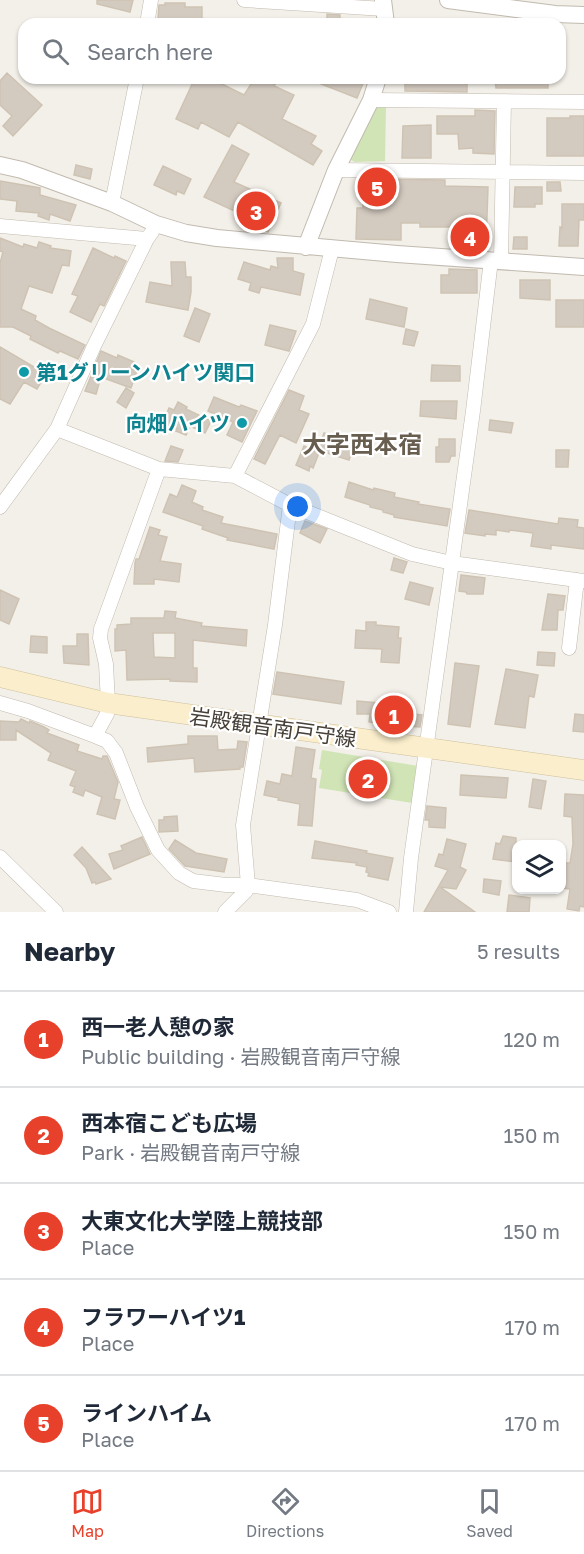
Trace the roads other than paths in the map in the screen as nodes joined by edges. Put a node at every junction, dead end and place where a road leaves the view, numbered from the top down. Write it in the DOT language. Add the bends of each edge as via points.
graph roads {
  1 [pos="151,0"];
  2 [pos="244,0"];
  3 [pos="448,0"];
  4 [pos="384,11"];
  5 [pos="584,15"];
  6 [pos="148,18"];
  7 [pos="136,84"];
  8 [pos="376,84"];
  9 [pos="371,100"];
  10 [pos="504,101"];
  11 [pos="584,102"];
  12 [pos="0,165"];
  13 [pos="336,170"];
  14 [pos="503,172"];
  15 [pos="584,173"];
  16 [pos="112,203"];
  17 [pos="156,224"];
  18 [pos="0,226"];
  19 [pos="147,239"];
  20 [pos="306,246"];
  21 [pos="332,249"];
  22 [pos="496,260"];
  23 [pos="584,267"];
  24 [pos="57,429"];
  25 [pos="159,469"];
  26 [pos="235,476"];
  27 [pos="290,505"];
  28 [pos="0,507"];
  29 [pos="452,563"];
  30 [pos="580,581"];
  31 [pos="569,648"];
  32 [pos="0,677"];
  33 [pos="0,703"];
  34 [pos="108,703"];
  35 [pos="260,725"];
  36 [pos="95,736"];
  37 [pos="426,748"];
  38 [pos="584,770"];
  39 [pos="0,857"];
  40 [pos="248,885"];
  41 [pos="56,912"];
  42 [pos="225,912"];
  43 [pos="389,912"];
  44 [pos="406,912"];
  1 -- 6 [label="street"];
  2 -- 4 [label="street"];
  3 -- 5 [label="street"];
  7 -- 16 [label="street"];
  8 -- 9 [label="street"];
  9 -- 10 [label="street"];
  9 -- 13 [label="street"];
  10 -- 11 [label="street"];
  10 -- 14 [label="street"];
  12 -- 16 [label="street"];
  13 -- 14 [label="street"];
  13 -- 20 [label="street"];
  14 -- 15 [label="street"];
  14 -- 22 [label="street"];
  16 -- 17 [label="street"];
  17 -- 19 [label="street"];
  17 -- 20 [label="street" via="217,238"];
  18 -- 19 [label="street"];
  19 -- 24 [label="street"];
  20 -- 21 [label="street"];
  21 -- 22 [label="street"];
  21 -- 26 [label="street" via="313,324"];
  22 -- 23 [label="street"];
  22 -- 29 [label="street"];
  24 -- 25 [label="street"];
  24 -- 28 [label="street"];
  25 -- 26 [label="street"];
  25 -- 34 [label="street" via="101,629"];
  26 -- 27 [label="street"];
  27 -- 29 [label="street" via="412,554"];
  27 -- 35 [label="street"];
  29 -- 30 [label="street"];
  29 -- 37 [label="street"];
  30 -- 31 [label="street"];
  32 -- 34 [label="main road, 岩殿観音南戸守線"];
  33 -- 36 [label="street"];
  34 -- 35 [label="main road, 岩殿観音南戸守線"];
  34 -- 36 [label="street" via="107,714"];
  35 -- 37 [label="main road, 岩殿観音南戸守線"];
  35 -- 40 [label="street" via="243,825"];
  36 -- 40 [label="street" via="107,741 116,753 158,850 179,873 193,881"];
  37 -- 38 [label="main road, 岩殿観音南戸守線"];
  37 -- 44 [label="street"];
  39 -- 41 [label="street"];
  40 -- 42 [label="street"];
  40 -- 43 [label="street" via="357,900"];
}
